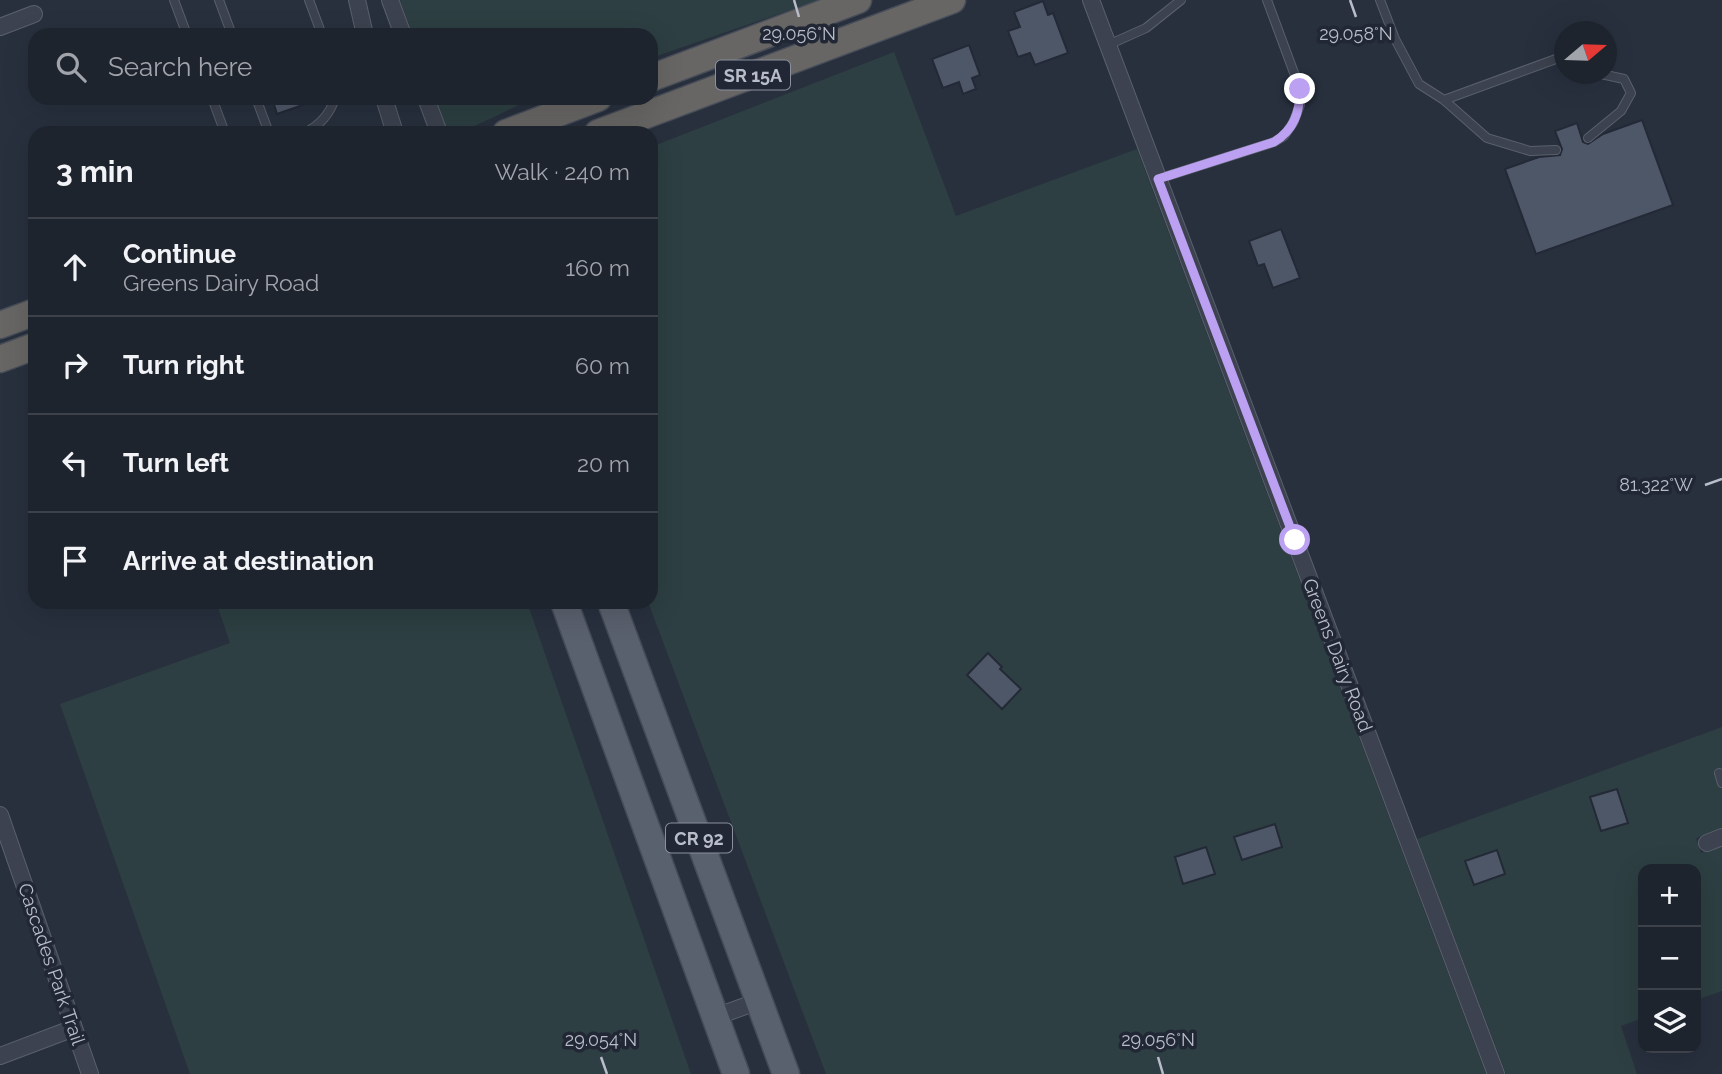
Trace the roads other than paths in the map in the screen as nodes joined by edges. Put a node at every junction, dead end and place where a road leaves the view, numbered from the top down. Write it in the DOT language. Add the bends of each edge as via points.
graph roads {
  1 [pos="174,0"];
  2 [pos="219,0"];
  3 [pos="309,0"];
  4 [pos="357,0"];
  5 [pos="390,0"];
  6 [pos="858,0"];
  7 [pos="951,0"];
  8 [pos="1091,0"];
  9 [pos="1181,0"];
  10 [pos="1267,0"];
  11 [pos="1381,0"];
  12 [pos="34,15"];
  13 [pos="0,27"];
  14 [pos="184,28"];
  15 [pos="229,28"];
  16 [pos="319,28"];
  17 [pos="363,28"];
  18 [pos="400,28"];
  19 [pos="1108,45"];
  20 [pos="1554,60"];
  21 [pos="658,75"];
  22 [pos="1617,78"];
  23 [pos="1444,100"];
  24 [pos="215,105"];
  25 [pos="259,105"];
  26 [pos="332,105"];
  27 [pos="386,105"];
  28 [pos="429,105"];
  29 [pos="580,105"];
  30 [pos="222,126"];
  31 [pos="266,126"];
  32 [pos="316,126"];
  33 [pos="393,126"];
  34 [pos="436,126"];
  35 [pos="524,126"];
  36 [pos="617,126"];
  37 [pos="1588,138"];
  38 [pos="1556,150"];
  39 [pos="1158,179"];
  40 [pos="28,315"];
  41 [pos="2,326"];
  42 [pos="28,349"];
  43 [pos="0,359"];
  44 [pos="567,609"];
  45 [pos="612,609"];
  46 [pos="1718,773"];
  47 [pos="1722,783"];
  48 [pos="0,815"];
  49 [pos="6,849"];
  50 [pos="759,1000"];
  51 [pos="715,1017"];
  52 [pos="74,1028"];
  53 [pos="0,1056"];
  54 [pos="90,1074"];
  55 [pos="736,1074"];
  56 [pos="786,1074"];
  57 [pos="1496,1074"];
  1 -- 14 [label="lane"];
  2 -- 15 [label="lane"];
  3 -- 16 [label="lane"];
  4 -- 17 [label="street"];
  5 -- 18 [label="street"];
  6 -- 21 [label="highway, SR 15A"];
  7 -- 36 [label="highway, SR 15A"];
  8 -- 19 [label="street, Greens Dairy Road"];
  9 -- 19 [label="lane" via="1146,28"];
  10 -- 39 [label="lane" via="1300,89 1293,123 1274,142"];
  11 -- 23 [label="lane" via="1395,40 1419,84"];
  12 -- 13 [label="street"];
  19 -- 39 [label="street, Greens Dairy Road"];
  20 -- 23 [label="lane"];
  22 -- 37 [label="lane" via="1623,79 1631,93 1621,111"];
  23 -- 38 [label="lane" via="1487,138 1530,151"];
  24 -- 30 [label="lane"];
  25 -- 31 [label="lane"];
  26 -- 32 [label="lane"];
  27 -- 33 [label="street"];
  28 -- 34 [label="street"];
  29 -- 35 [label="highway"];
  39 -- 57 [label="street, Greens Dairy Road"];
  40 -- 41 [label="highway"];
  42 -- 43 [label="highway"];
  44 -- 51 [label="main road, CR 92"];
  45 -- 50 [label="main road, CR 92"];
  46 -- 47 [label="lane"];
  48 -- 49 [label="street, Cascades Park Trail"];
  49 -- 52 [label="street, Cascades Park Trail"];
  50 -- 51 [label="street"];
  50 -- 56 [label="main road, CR 92"];
  51 -- 55 [label="main road, CR 92"];
  52 -- 53 [label="street"];
  52 -- 54 [label="street, Cascades Park Trail"];
}
